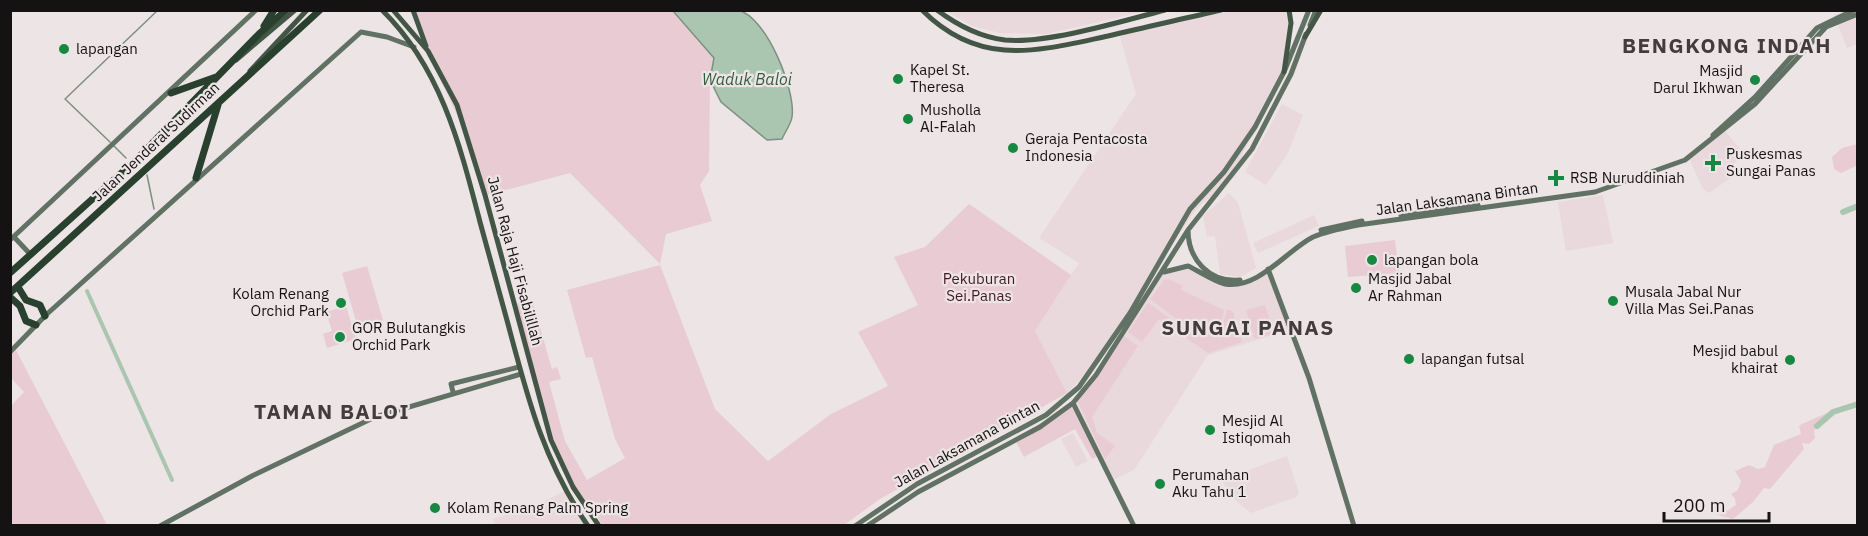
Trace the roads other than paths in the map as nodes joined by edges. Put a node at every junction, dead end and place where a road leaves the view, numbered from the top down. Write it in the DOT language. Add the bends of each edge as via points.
graph roads {
  1 [pos="256,10"];
  2 [pos="274,10"];
  3 [pos="286,10"];
  4 [pos="295,10"];
  5 [pos="307,10"];
  6 [pos="320,10"];
  7 [pos="382,10"];
  8 [pos="393,10"];
  9 [pos="413,10"];
  10 [pos="922,10"];
  11 [pos="938,10"];
  12 [pos="1166,10"];
  13 [pos="1221,10"];
  14 [pos="1289,10"];
  15 [pos="1309,10"];
  16 [pos="1316,10"];
  17 [pos="1321,10"];
  18 [pos="1854,10"];
  19 [pos="1857,14"];
  20 [pos="260,33"];
  21 [pos="1305,37"];
  22 [pos="414,47"];
  23 [pos="428,51"];
  24 [pos="232,63"];
  25 [pos="1284,72"];
  26 [pos="220,75"];
  27 [pos="242,82"];
  28 [pos="1278,85"];
  29 [pos="1284,89"];
  30 [pos="171,93"];
  31 [pos="220,100"];
  32 [pos="1224,172"];
  33 [pos="1232,177"];
  34 [pos="196,178"];
  35 [pos="1380,220"];
  36 [pos="1188,230"];
  37 [pos="12,239"];
  38 [pos="497,240"];
  39 [pos="485,244"];
  40 [pos="31,255"];
  41 [pos="1268,269"];
  42 [pos="1164,272"];
  43 [pos="10,273"];
  44 [pos="18,287"];
  45 [pos="10,295"];
  46 [pos="26,300"];
  47 [pos="20,306"];
  48 [pos="45,316"];
  49 [pos="36,325"];
  50 [pos="10,352"];
  51 [pos="520,370"];
  52 [pos="453,392"];
  53 [pos="541,400"];
  54 [pos="530,403"];
  55 [pos="1073,403"];
  56 [pos="559,458"];
  57 [pos="550,462"];
  58 [pos="858,524"];
  59 [pos="160,525"];
  60 [pos="588,525"];
  61 [pos="599,525"];
  62 [pos="867,525"];
  63 [pos="1134,525"];
  64 [pos="1354,525"];
  1 -- 30 [label="main road, Jalan Jenderal Sudirman"];
  2 -- 20 [label="highway"];
  3 -- 20 [label="highway, Jalan Jenderal Sudirman"];
  4 -- 24 [label="main road"];
  5 -- 27 [label="main road"];
  6 -- 27 [label="highway, Jalan Jenderal Sudirman"];
  7 -- 22 [label="main road, Jalan Raja Haji Fisabilillah"];
  8 -- 23 [label="main road, Jalan Raja Haji Fisabilillah"];
  9 -- 23 [label="main road"];
  10 -- 13 [label="main road" via="963,41 1018,52 1054,48"];
  11 -- 12 [label="main road" via="970,30 1007,40 1036,39"];
  14 -- 25 [label="main road" via="1292,23"];
  15 -- 25 [label="main road, Jalan Laksamana Bintan"];
  16 -- 21 [label="main road, Jalan Laksamana Bintan"];
  17 -- 21 [label="main road"];
  18 -- 35 [label="main road, Jalan Laksamana Bintan" via="1817,28 1748,104 1676,160 1588,190"];
  19 -- 35 [label="main road, Jalan Laksamana Bintan" via="1826,27 1755,104 1685,160 1595,192"];
  20 -- 24 [label="highway, Jalan Jenderal Sudirman"];
  21 -- 29 [label="main road, Jalan Laksamana Bintan"];
  22 -- 34 [label="main road" via="361,32"];
  22 -- 39 [label="main road, Jalan Raja Haji Fisabilillah" via="436,84 453,126"];
  23 -- 38 [label="main road, Jalan Raja Haji Fisabilillah" via="458,109"];
  24 -- 26 [label="highway, Jalan Jenderal Sudirman"];
  25 -- 28 [label="main road, Jalan Laksamana Bintan"];
  26 -- 30 [label="highway"];
  26 -- 40 [label="highway, Jalan Jenderal Sudirman"];
  27 -- 31 [label="highway, Jalan Jenderal Sudirman"];
  28 -- 29 [label="main road"];
  28 -- 32 [label="main road, Jalan Laksamana Bintan"];
  29 -- 33 [label="main road, Jalan Laksamana Bintan" via="1258,139"];
  30 -- 37 [label="main road, Jalan Jenderal Sudirman"];
  31 -- 34 [label="highway"];
  31 -- 44 [label="highway, Jalan Jenderal Sudirman"];
  32 -- 33 [label="main road"];
  32 -- 58 [label="main road, Jalan Laksamana Bintan" via="1190,209 1130,313 1092,371 1070,396 1046,415 917,484"];
  33 -- 36 [label="main road, Jalan Laksamana Bintan"];
  34 -- 48 [label="main road"];
  35 -- 36 [label="main road, Jalan Laksamana Bintan" via="1322,230 1239,280 1224,279 1198,264"];
  35 -- 41 [label="main road, Jalan Laksamana Bintan" via="1313,237"];
  36 -- 42 [label="main road, Jalan Laksamana Bintan"];
  37 -- 40 [label="main road"];
  38 -- 39 [label="main road"];
  38 -- 53 [label="main road, Jalan Raja Haji Fisabilillah"];
  39 -- 51 [label="main road, Jalan Raja Haji Fisabilillah"];
  40 -- 43 [label="highway, Jalan Jenderal Sudirman"];
  41 -- 42 [label="main road, Jalan Laksamana Bintan" via="1248,280 1228,284 1188,266"];
  41 -- 64 [label="main road" via="1324,422"];
  42 -- 55 [label="main road, Jalan Laksamana Bintan"];
  44 -- 45 [label="highway, Jalan Jenderal Sudirman"];
  44 -- 46 [label="highway"];
  45 -- 47 [label="highway"];
  46 -- 47 [label="highway"];
  46 -- 48 [label="highway" via="40,305"];
  47 -- 49 [label="highway" via="27,321"];
  48 -- 49 [label="main road"];
  49 -- 50 [label="main road"];
  51 -- 52 [label="main road"];
  51 -- 52 [label="main road" via="451,384"];
  51 -- 54 [label="main road, Jalan Raja Haji Fisabilillah"];
  52 -- 59 [label="main road" via="338,433"];
  53 -- 54 [label="main road"];
  53 -- 56 [label="main road, Jalan Raja Haji Fisabilillah"];
  54 -- 57 [label="main road, Jalan Raja Haji Fisabilillah"];
  55 -- 62 [label="main road, Jalan Laksamana Bintan" via="1040,427 913,495"];
  55 -- 63 [label="main road"];
  56 -- 57 [label="main road"];
  56 -- 61 [label="main road, Jalan Raja Haji Fisabilillah"];
  57 -- 60 [label="main road, Jalan Raja Haji Fisabilillah"];
}
